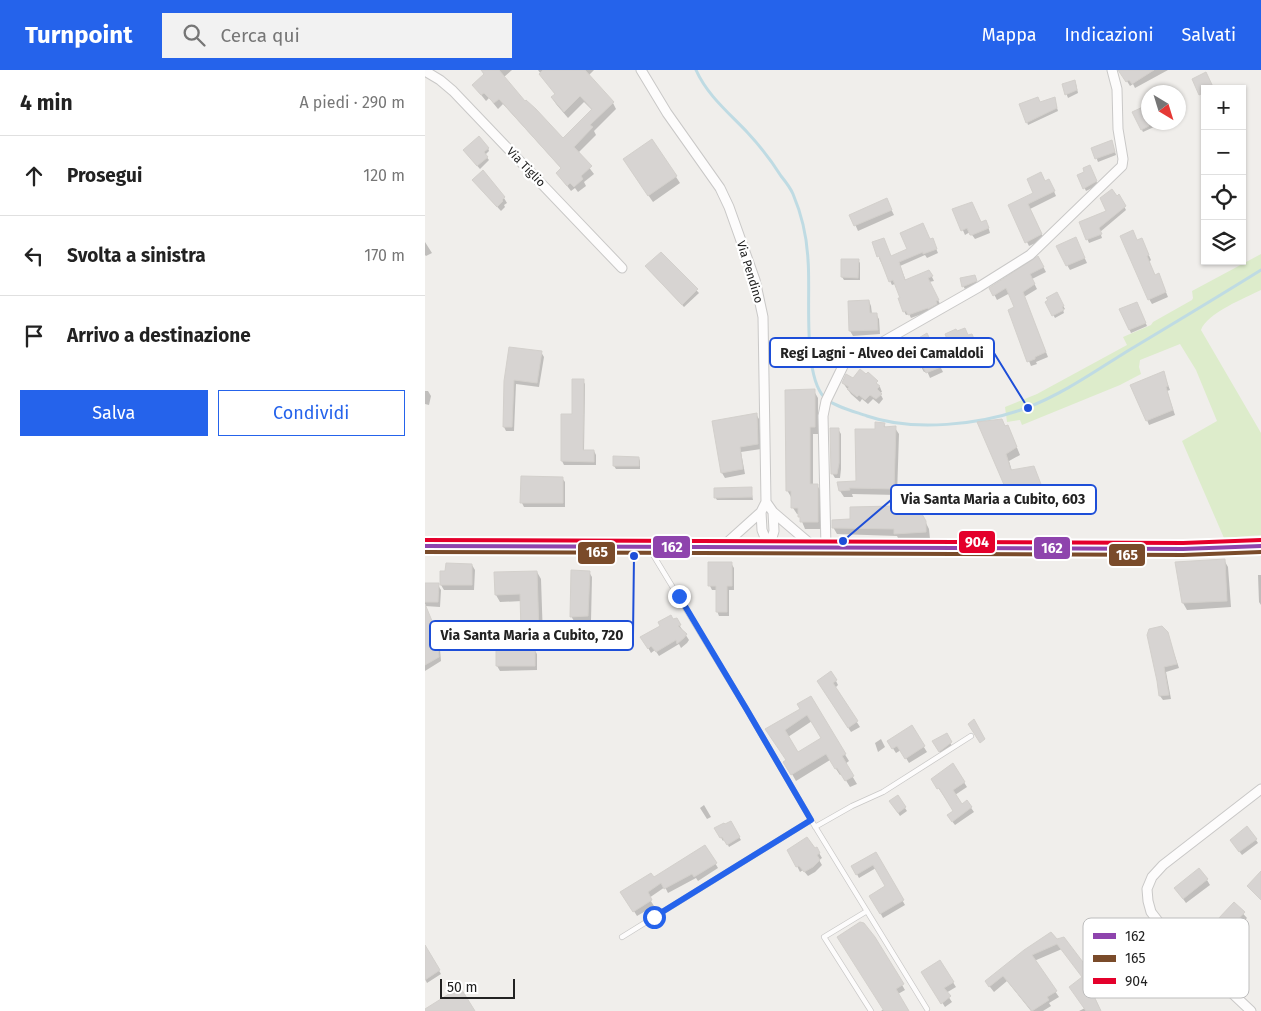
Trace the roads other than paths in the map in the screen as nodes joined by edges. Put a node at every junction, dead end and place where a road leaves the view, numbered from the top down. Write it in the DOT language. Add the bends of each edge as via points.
graph roads {
  1 [pos="641,70"];
  2 [pos="1112,70"];
  3 [pos="425,71"];
  4 [pos="622,268"];
  5 [pos="766,502"];
  6 [pos="761,512"];
  7 [pos="773,512"];
  8 [pos="425,546"];
  9 [pos="1261,546"];
  10 [pos="649,548"];
  11 [pos="721,548"];
  12 [pos="769,548"];
  13 [pos="820,548"];
  14 [pos="971,736"];
  15 [pos="1261,789"];
  16 [pos="811,820"];
  17 [pos="815,827"];
  18 [pos="867,911"];
  19 [pos="1155,918"];
  20 [pos="622,936"];
  21 [pos="1237,998"];
  22 [pos="927,1009"];
  23 [pos="871,1011"];
  24 [pos="1251,1011"];
  1 -- 5 [label="street, Via Pendino" via="720,188 755,280 763,317"];
  2 -- 13 [label="street" via="1117,88 1121,166 1030,255 979,288 844,364 823,416"];
  3 -- 4 [label="street, Via Tiglio" via="453,90"];
  5 -- 6 [label="street, Via Pendino"];
  5 -- 7 [label="street"];
  6 -- 11 [label="street, Via Pendino"];
  6 -- 12 [label="street" via="761,530"];
  7 -- 12 [label="street" via="774,531"];
  7 -- 13 [label="street"];
  8 -- 10 [label="main road"];
  9 -- 13 [label="main road" via="1183,549"];
  10 -- 11 [label="main road"];
  10 -- 16 [label="lane"];
  11 -- 12 [label="main road"];
  12 -- 13 [label="main road"];
  14 -- 17 [label="lane" via="888,789"];
  15 -- 19 [label="street" via="1152,877 1147,901"];
  16 -- 17 [label="lane"];
  16 -- 20 [label="lane"];
  17 -- 18 [label="lane"];
  18 -- 22 [label="lane"];
  18 -- 23 [label="lane" via="824,937"];
  21 -- 24 [label="street"];
}
